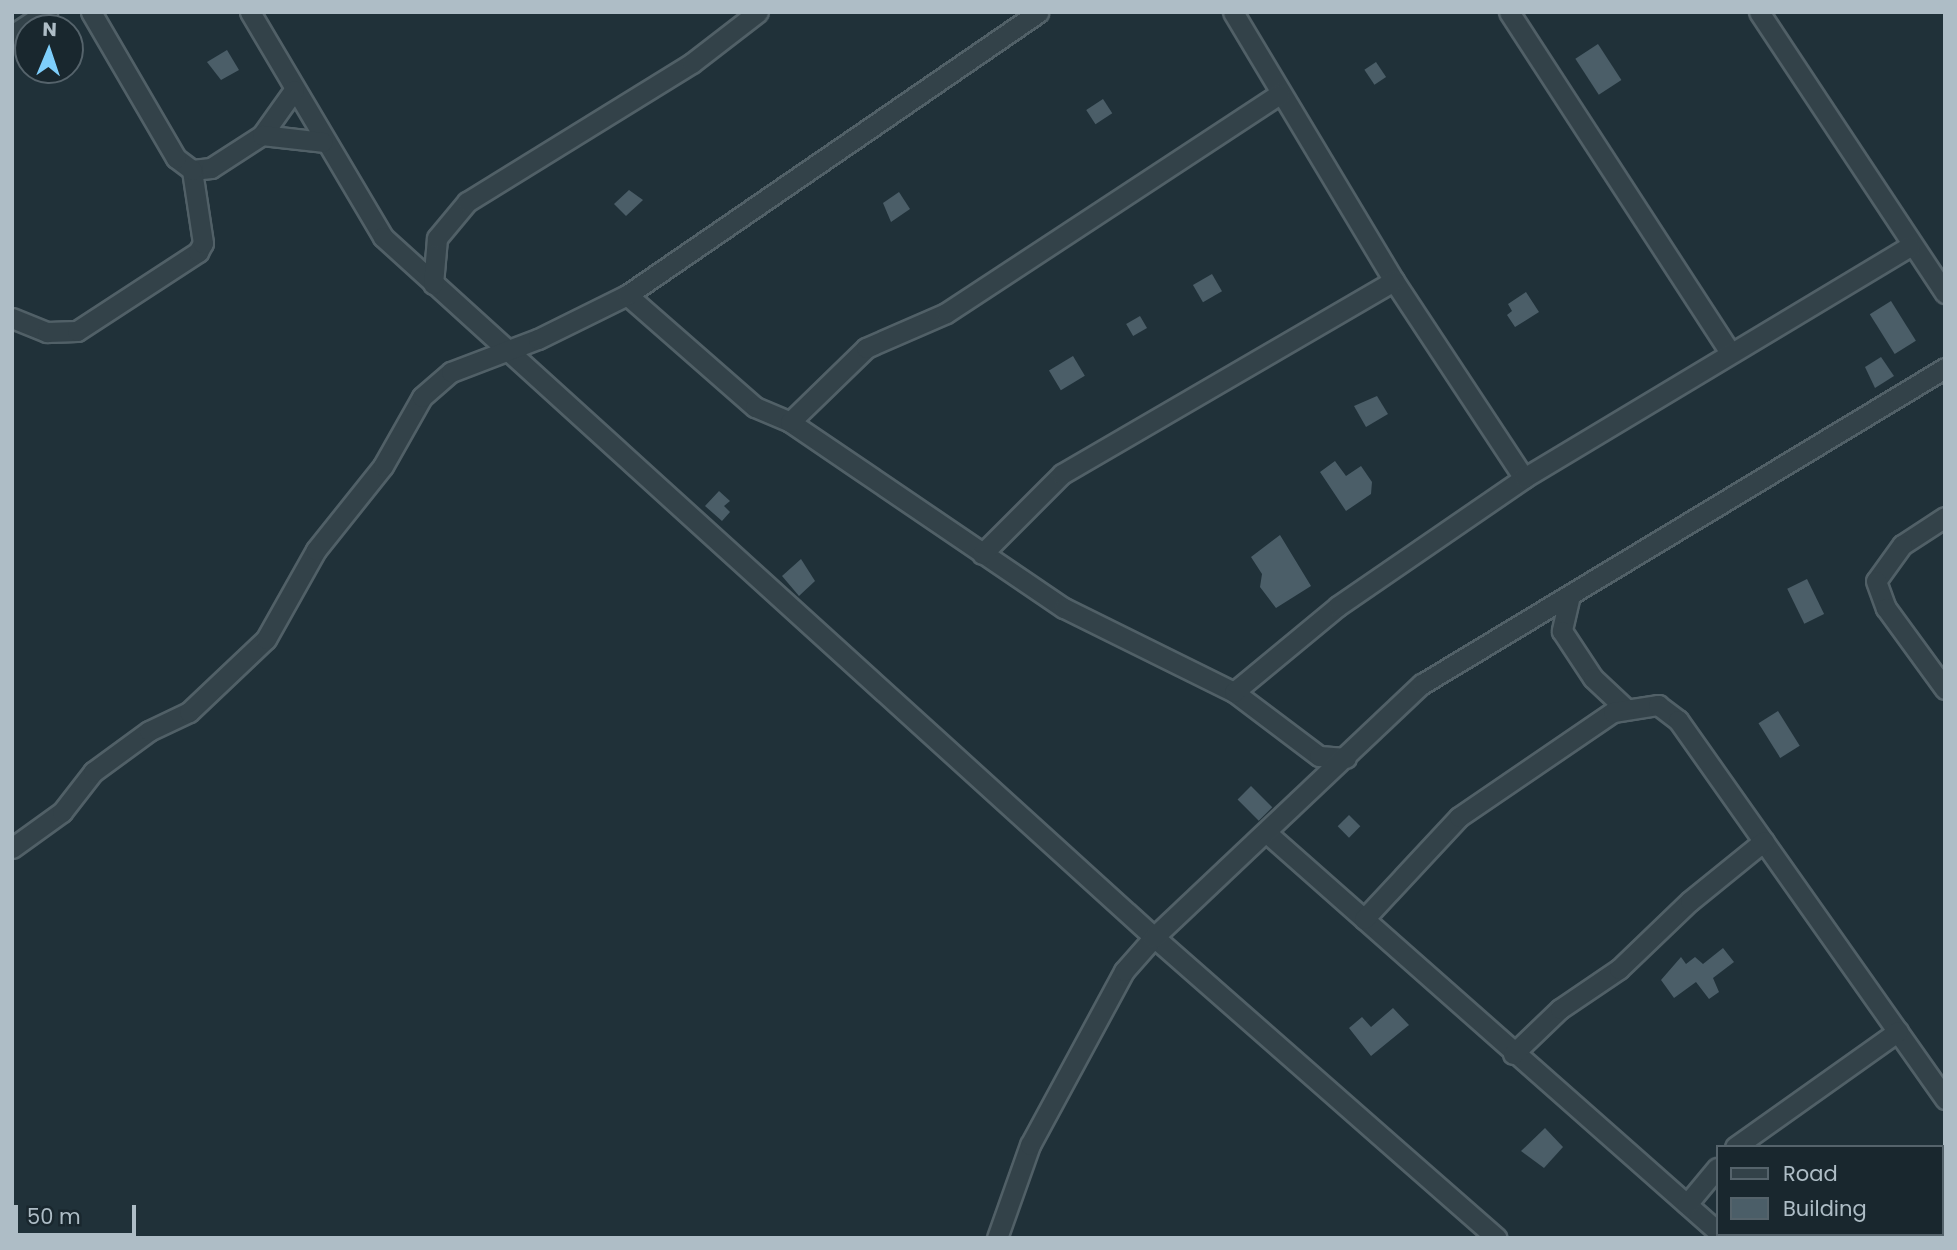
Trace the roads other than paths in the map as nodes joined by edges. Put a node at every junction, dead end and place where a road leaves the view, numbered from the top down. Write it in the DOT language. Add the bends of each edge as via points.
graph roads {
  1 [pos="47,12"];
  2 [pos="92,12"];
  3 [pos="250,12"];
  4 [pos="758,12"];
  5 [pos="1038,12"];
  6 [pos="1233,12"];
  7 [pos="1509,12"];
  8 [pos="1759,12"];
  9 [pos="12,34"];
  10 [pos="294,90"];
  11 [pos="1279,94"];
  12 [pos="262,135"];
  13 [pos="323,142"];
  14 [pos="192,170"];
  15 [pos="1910,246"];
  16 [pos="1394,281"];
  17 [pos="433,284"];
  18 [pos="1945,293"];
  19 [pos="627,295"];
  20 [pos="12,318"];
  21 [pos="503,349"];
  22 [pos="1730,352"];
  23 [pos="1945,368"];
  24 [pos="790,422"];
  25 [pos="1524,478"];
  26 [pos="1945,517"];
  27 [pos="982,554"];
  28 [pos="1570,595"];
  29 [pos="1562,626"];
  30 [pos="1516,628"];
  31 [pos="1945,689"];
  32 [pos="1234,692"];
  33 [pos="1624,706"];
  34 [pos="1346,758"];
  35 [pos="1268,834"];
  36 [pos="1764,841"];
  37 [pos="12,848"];
  38 [pos="1364,919"];
  39 [pos="1154,937"];
  40 [pos="1898,1031"];
  41 [pos="1513,1054"];
  42 [pos="1945,1099"];
  43 [pos="1738,1145"];
  44 [pos="1716,1169"];
  45 [pos="1687,1204"];
  46 [pos="1716,1230"];
  47 [pos="997,1238"];
  48 [pos="1497,1238"];
  1 -- 9 [label="street"];
  2 -- 14 [label="street" via="176,158"];
  3 -- 10 [label="street"];
  4 -- 17 [label="street" via="692,63 467,202 437,238"];
  5 -- 19 [label="street"];
  6 -- 11 [label="street"];
  7 -- 22 [label="street"];
  8 -- 15 [label="street"];
  10 -- 12 [label="street"];
  10 -- 13 [label="street"];
  11 -- 16 [label="street"];
  11 -- 24 [label="street" via="946,313 866,348"];
  12 -- 13 [label="street"];
  12 -- 14 [label="street" via="211,168"];
  13 -- 17 [label="street" via="383,237"];
  14 -- 20 [label="street" via="203,243 198,252 77,331 47,332"];
  15 -- 18 [label="street"];
  15 -- 22 [label="street"];
  16 -- 25 [label="street"];
  16 -- 27 [label="street" via="1062,474"];
  17 -- 21 [label="street"];
  19 -- 21 [label="street" via="538,339"];
  19 -- 24 [label="street" via="755,407"];
  21 -- 37 [label="street" via="451,372 422,397 383,466 316,550 266,639 189,712 149,731 93,772 62,812"];
  21 -- 39 [label="street"];
  22 -- 25 [label="street"];
  23 -- 28 [label="street"];
  24 -- 27 [label="street"];
  25 -- 32 [label="street" via="1338,607"];
  26 -- 31 [label="street" via="1902,545 1876,581 1886,608"];
  27 -- 32 [label="street" via="1064,608"];
  28 -- 29 [label="street"];
  28 -- 30 [label="street"];
  29 -- 30 [label="street"];
  29 -- 33 [label="street" via="1593,678"];
  30 -- 34 [label="street" via="1422,684"];
  32 -- 34 [label="street" via="1319,756"];
  33 -- 36 [label="street" via="1658,705 1678,720"];
  33 -- 38 [label="street" via="1459,817"];
  34 -- 35 [label="street"];
  35 -- 38 [label="street"];
  35 -- 39 [label="street"];
  36 -- 40 [label="street"];
  36 -- 41 [label="street" via="1690,901 1619,969 1560,1009"];
  38 -- 41 [label="street"];
  39 -- 47 [label="street" via="1124,971 1030,1145"];
  39 -- 48 [label="street"];
  40 -- 42 [label="street"];
  40 -- 43 [label="street"];
  41 -- 45 [label="street"];
  44 -- 45 [label="street"];
  45 -- 46 [label="street"];
}
